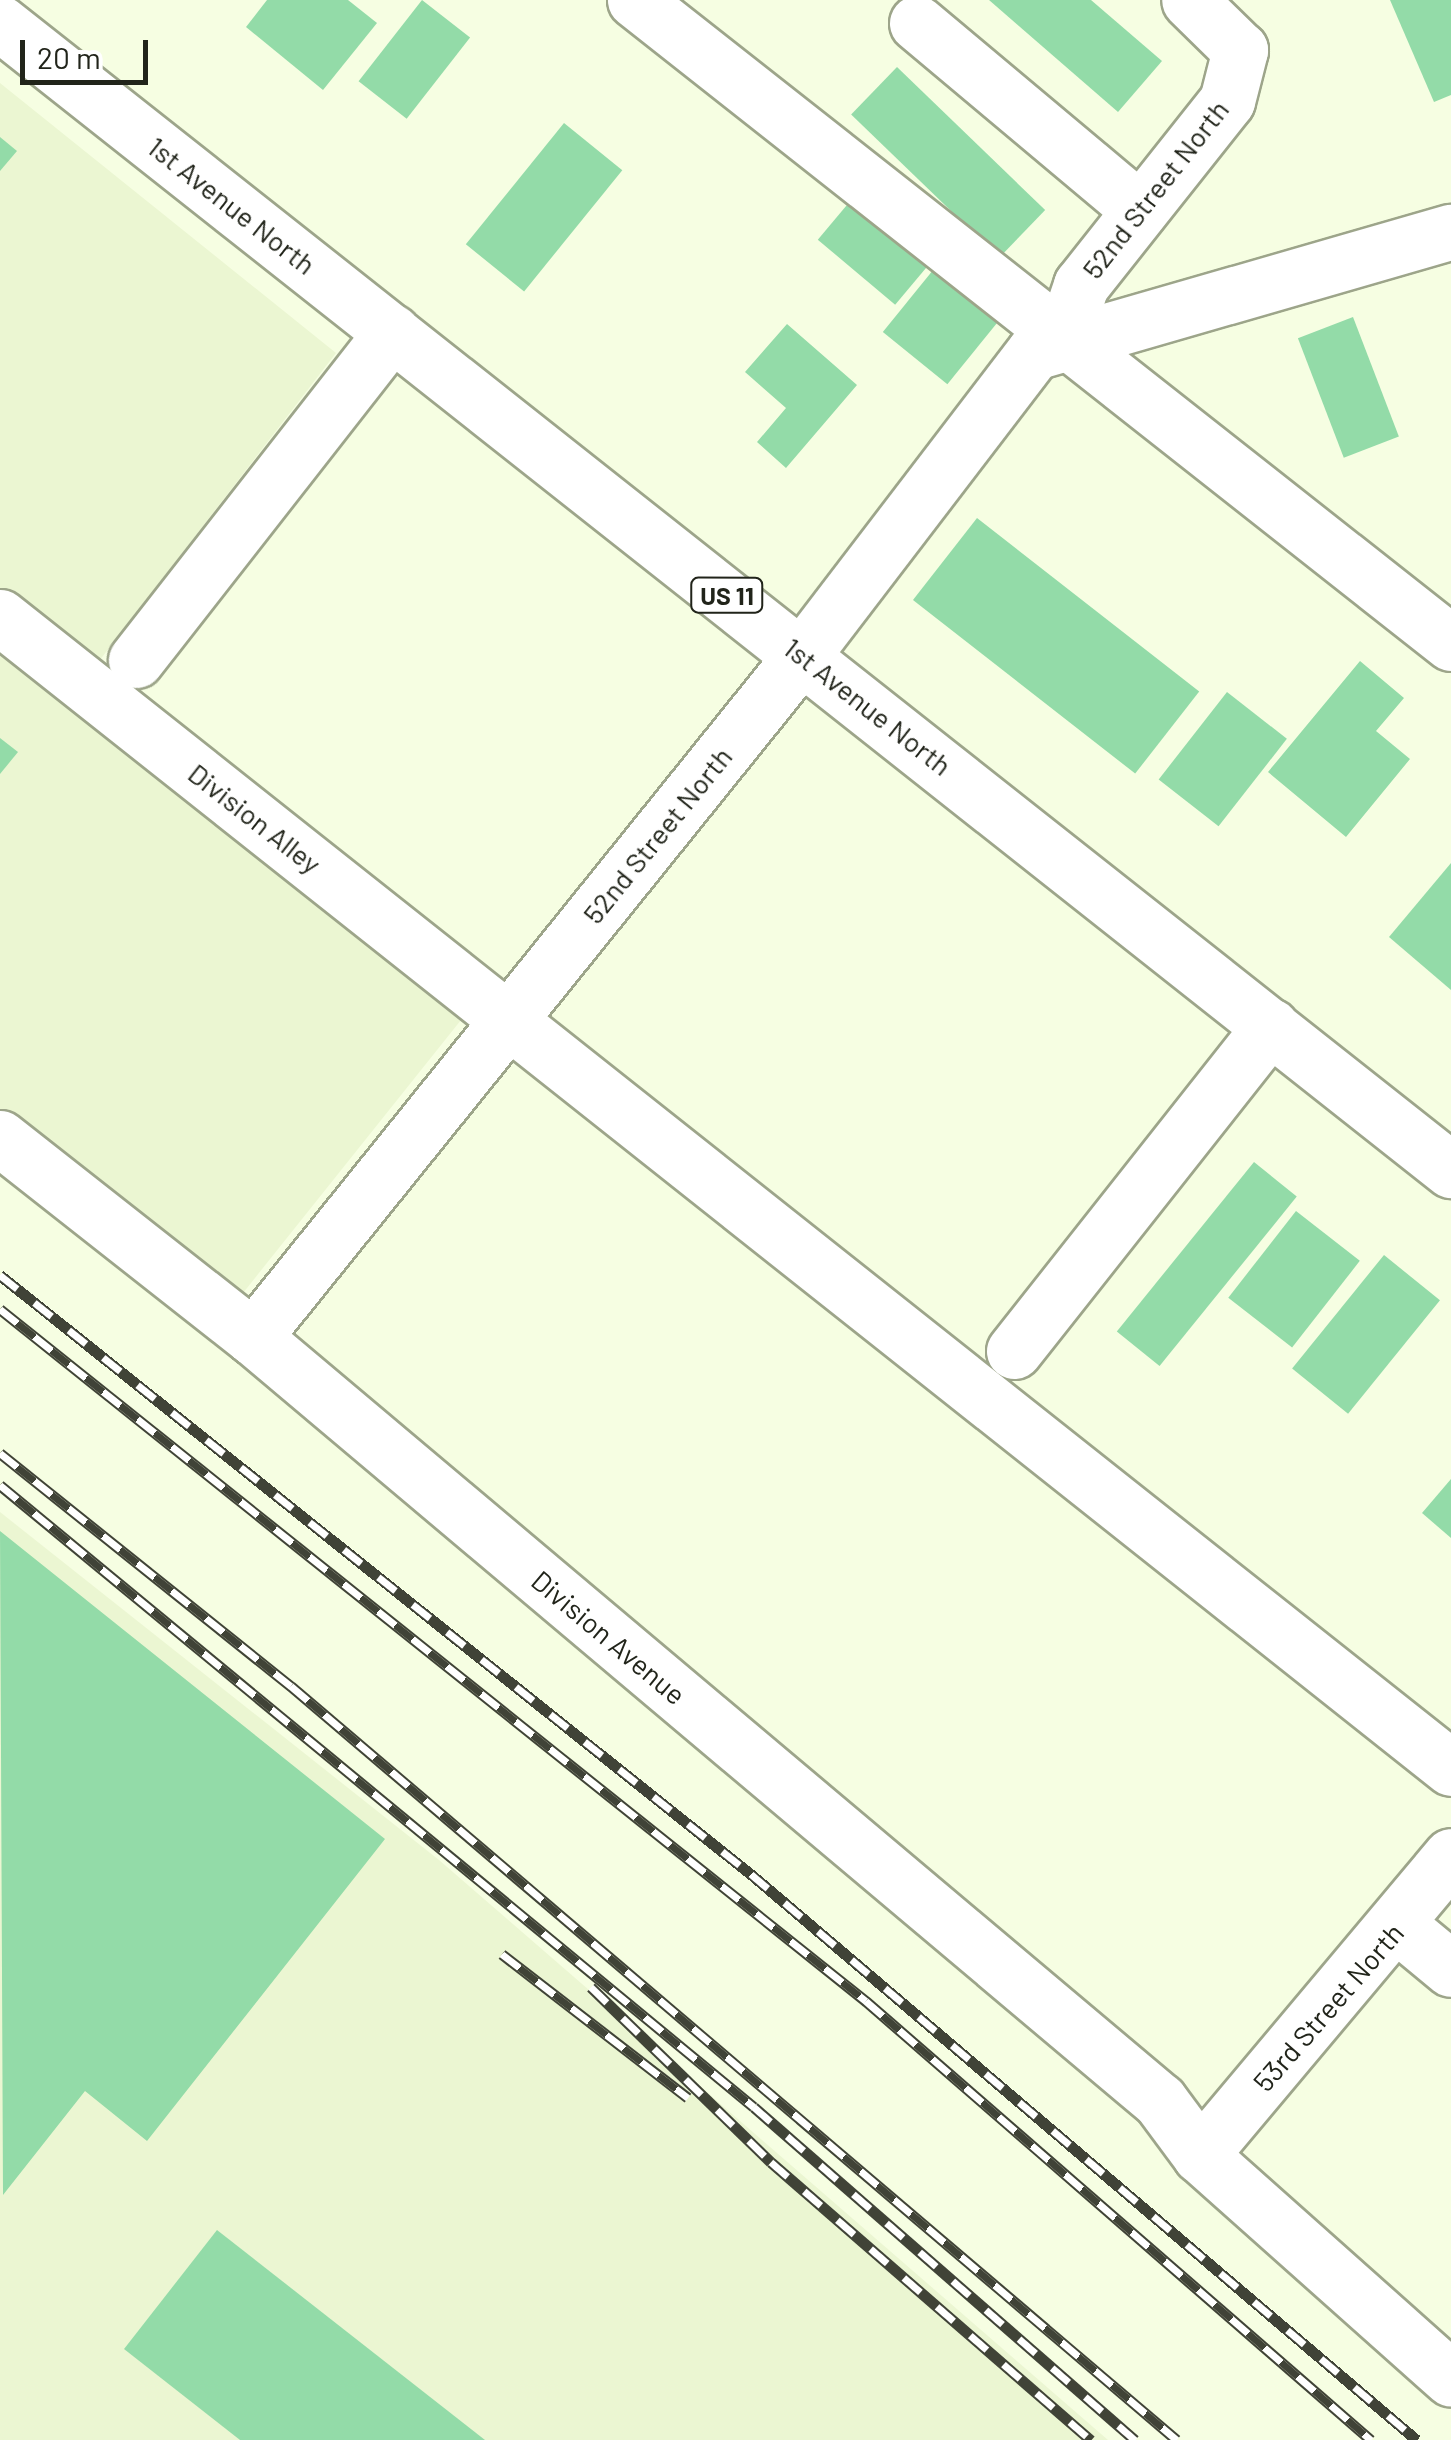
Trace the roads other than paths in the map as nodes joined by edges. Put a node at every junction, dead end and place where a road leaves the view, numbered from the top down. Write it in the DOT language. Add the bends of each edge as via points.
graph roads {
  1 [pos="635,0"];
  2 [pos="1189,0"];
  3 [pos="0,23"];
  4 [pos="917,24"];
  5 [pos="1140,210"];
  6 [pos="1451,232"];
  7 [pos="392,332"];
  8 [pos="1063,338"];
  9 [pos="0,617"];
  10 [pos="1451,642"];
  11 [pos="803,654"];
  12 [pos="136,660"];
  13 [pos="509,1018"];
  14 [pos="1271,1026"];
  15 [pos="0,1138"];
  16 [pos="1447,1162"];
  17 [pos="252,1337"];
  18 [pos="1014,1351"];
  19 [pos="1451,1768"];
  20 [pos="1451,1856"];
  21 [pos="1399,1926"];
  22 [pos="1451,1969"];
  23 [pos="1200,2155"];
  24 [pos="1451,2379"];
  1 -- 8 [label="street"];
  2 -- 5 [label="street, 52nd Street North" via="1240,50 1227,101"];
  3 -- 7 [label="street, 1st Avenue North / US 11"];
  4 -- 5 [label="street"];
  5 -- 8 [label="street, 52nd Street North" via="1081,284"];
  6 -- 8 [label="street, 52nd Street North"];
  7 -- 11 [label="street, 1st Avenue North / US 11"];
  7 -- 12 [label="street"];
  8 -- 10 [label="street"];
  8 -- 11 [label="street, 52nd Street North" via="1034,352"];
  9 -- 13 [label="street, Division Alley"];
  11 -- 13 [label="street, 52nd Street North"];
  11 -- 14 [label="street, 1st Avenue North / US 11"];
  13 -- 17 [label="street, 52nd Street North"];
  13 -- 19 [label="street, Division Alley"];
  14 -- 16 [label="street, 1st Avenue North / US 11"];
  14 -- 18 [label="street"];
  15 -- 17 [label="street, Division Avenue"];
  17 -- 23 [label="street, Division Avenue" via="1160,2101"];
  20 -- 21 [label="street, 53rd Street North"];
  21 -- 22 [label="street"];
  21 -- 23 [label="street, 53rd Street North"];
  23 -- 24 [label="street, Division Avenue"];
}
